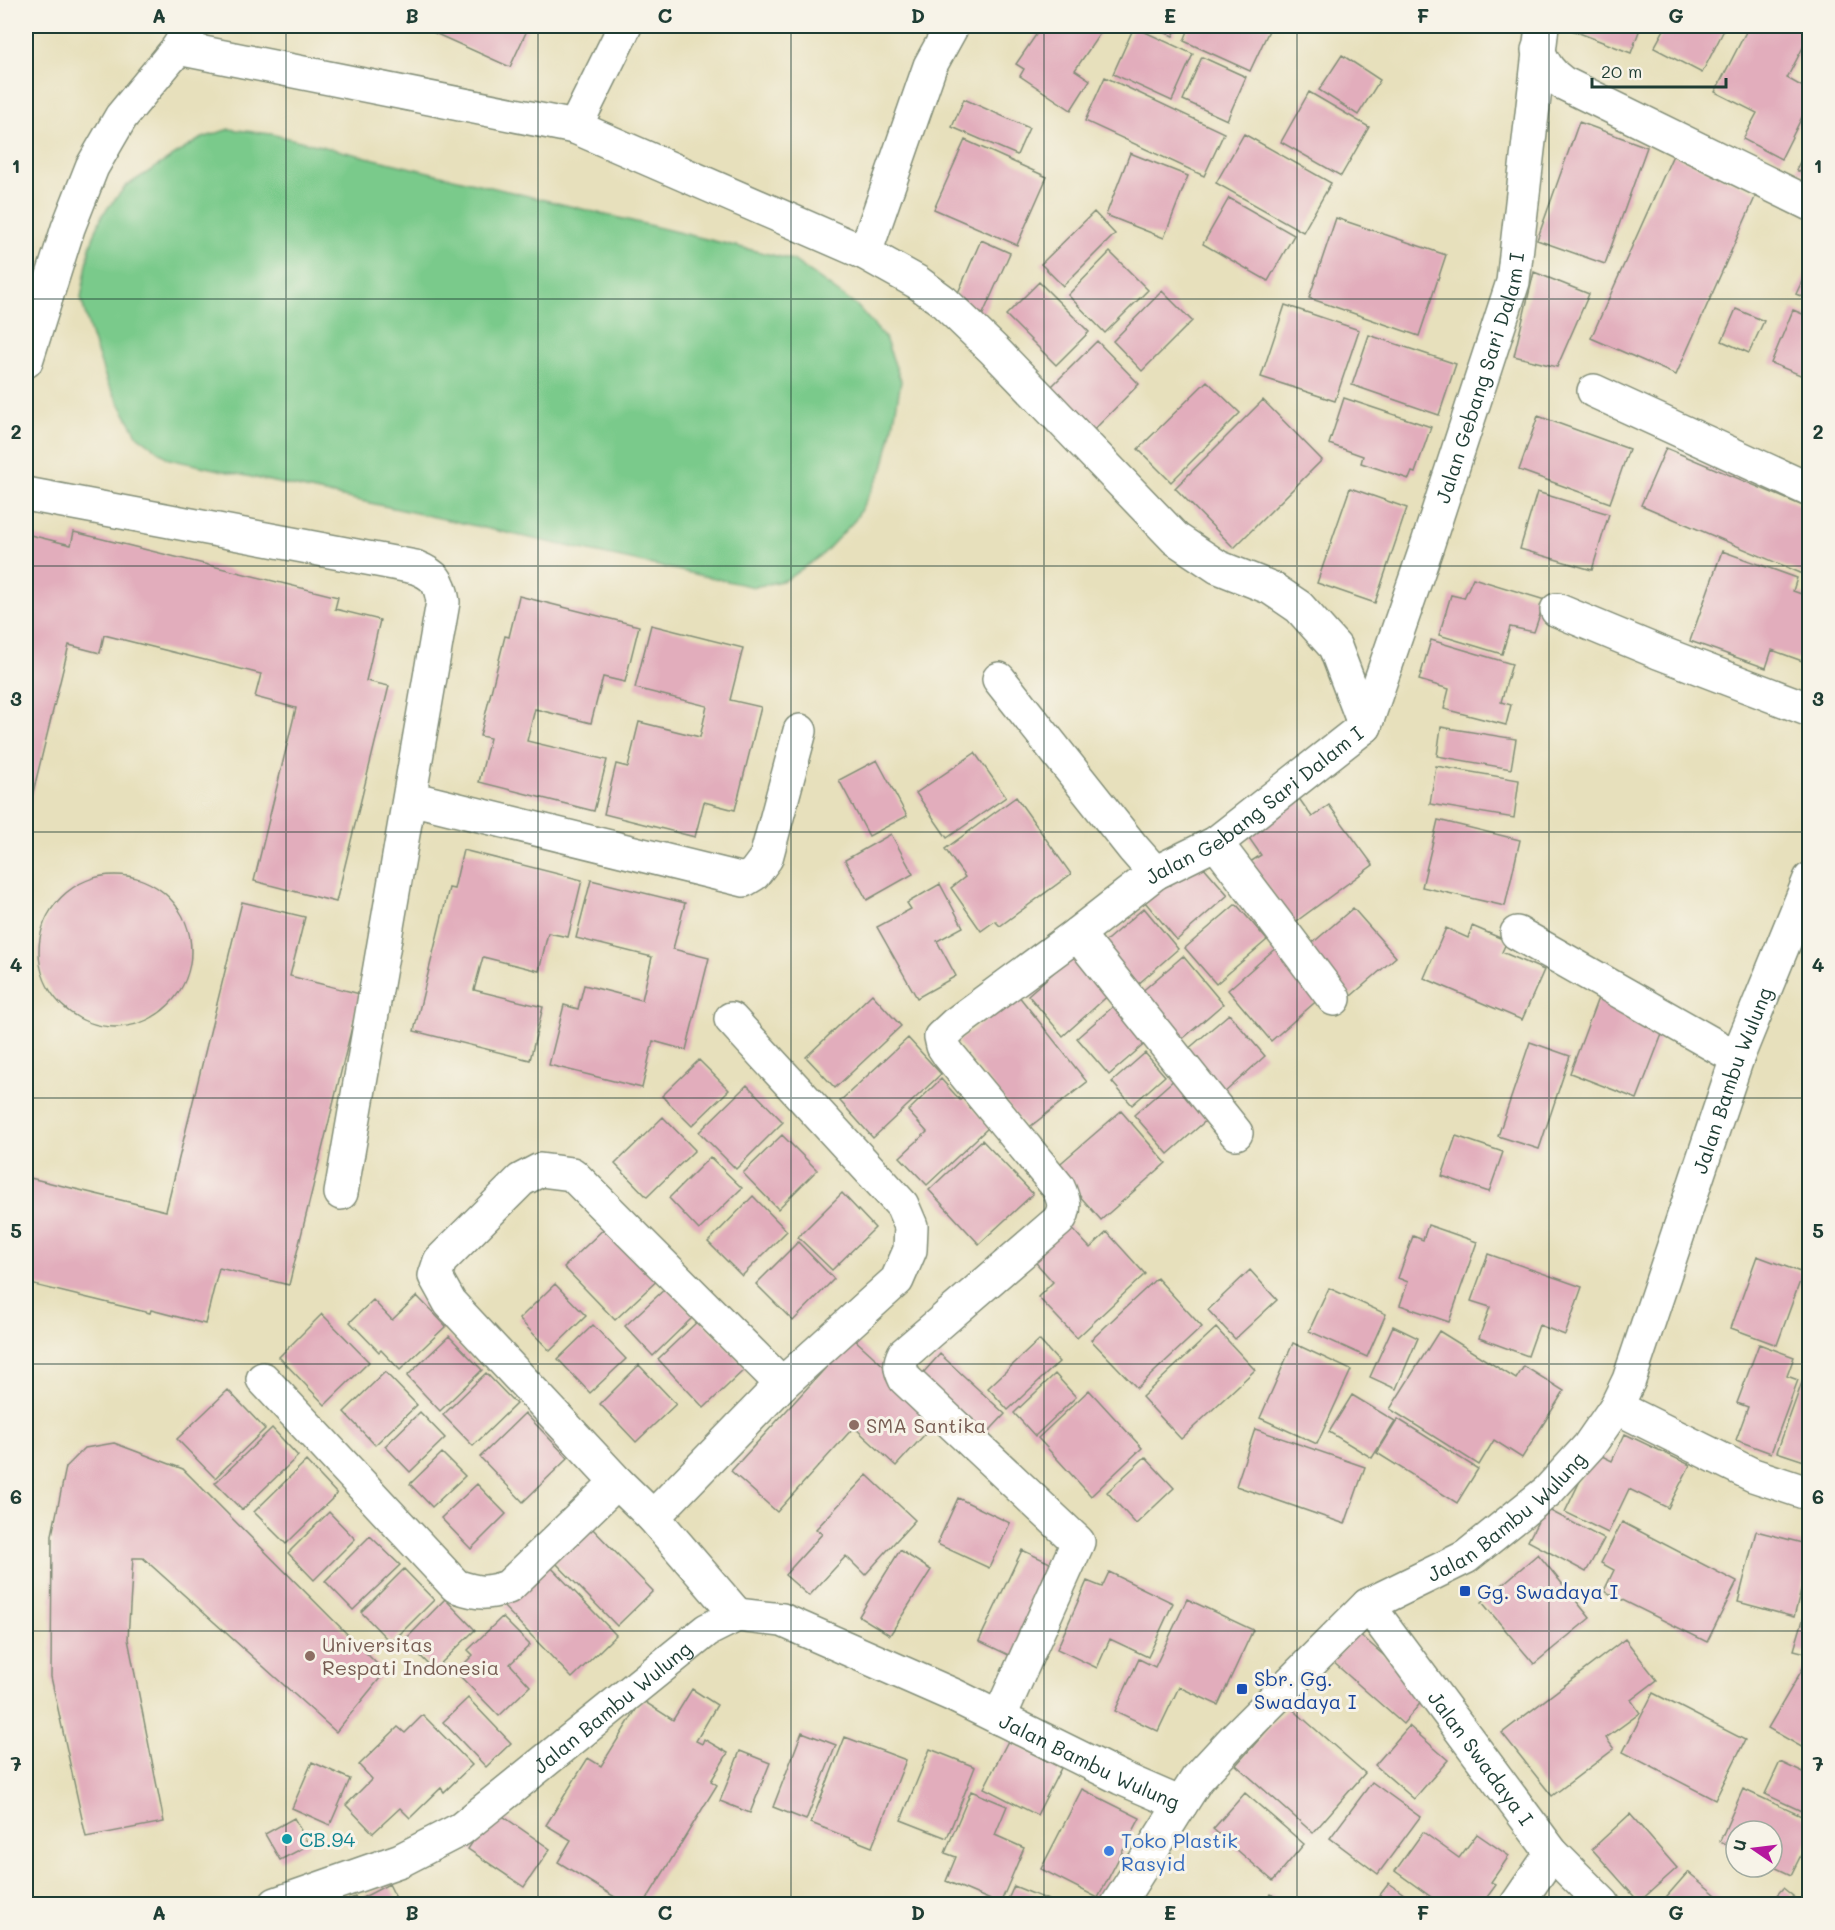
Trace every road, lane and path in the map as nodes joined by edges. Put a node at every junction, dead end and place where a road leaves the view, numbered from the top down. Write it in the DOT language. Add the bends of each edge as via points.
graph roads {
  1 [pos="625,26"];
  2 [pos="952,26"];
  3 [pos="184,37"];
  4 [pos="1540,38"];
  5 [pos="575,127"];
  6 [pos="1809,204"];
  7 [pos="865,252"];
  8 [pos="26,361"];
  9 [pos="1594,391"];
  10 [pos="1809,490"];
  11 [pos="26,494"];
  12 [pos="1557,610"];
  13 [pos="999,679"];
  14 [pos="1809,710"];
  15 [pos="1365,726"];
  16 [pos="800,731"];
  17 [pos="410,798"];
  18 [pos="1216,843"];
  19 [pos="1155,873"];
  20 [pos="1809,879"];
  21 [pos="1517,933"];
  22 [pos="1077,934"];
  23 [pos="1334,999"];
  24 [pos="731,1019"];
  25 [pos="1737,1059"];
  26 [pos="1236,1132"];
  27 [pos="341,1193"];
  28 [pos="262,1379"];
  29 [pos="782,1384"];
  30 [pos="1616,1407"];
  31 [pos="617,1482"];
  32 [pos="1809,1494"];
  33 [pos="653,1517"];
  34 [pos="1368,1605"];
  35 [pos="737,1616"];
  36 [pos="999,1718"];
  37 [pos="1182,1804"];
  38 [pos="1552,1853"];
  39 [pos="276,1905"];
  40 [pos="1118,1905"];
  41 [pos="1517,1905"];
  42 [pos="1603,1905"];
  1 -- 5 [label="street"];
  2 -- 7 [label="street" via="930,66"];
  3 -- 5 [label="street"];
  3 -- 8 [label="street" via="121,117 92,167 68,228"];
  4 -- 6 [label="street" via="1548,69 1563,83"];
  4 -- 15 [label="street, Jalan Gebang Sari Dalam I" via="1513,282"];
  5 -- 7 [label="street"];
  7 -- 15 [label="street" via="943,301 1176,539 1218,567 1270,588 1299,607 1335,647"];
  9 -- 10 [label="street"];
  11 -- 17 [label="street" via="429,572 441,586 443,602"];
  12 -- 14 [label="street"];
  13 -- 19 [label="street"];
  15 -- 18 [label="street, Jalan Gebang Sari Dalam I"];
  16 -- 17 [label="street" via="766,858 744,880"];
  17 -- 27 [label="street"];
  18 -- 19 [label="street, Jalan Gebang Sari Dalam I"];
  18 -- 23 [label="street"];
  19 -- 22 [label="street, Jalan Gebang Sari Dalam I"];
  20 -- 25 [label="street, Jalan Bambu Wulung"];
  21 -- 25 [label="street"];
  22 -- 26 [label="street"];
  22 -- 36 [label="street, Jalan Gebang Sari Dalam I" via="941,1037 949,1055 1058,1187 1065,1202 1063,1214 904,1354 900,1362 905,1379 1078,1542"];
  24 -- 29 [label="street" via="902,1205 911,1226 910,1250 897,1280"];
  25 -- 30 [label="street, Jalan Bambu Wulung" via="1629,1380"];
  28 -- 31 [label="street" via="456,1586 474,1592 487,1594 508,1587"];
  29 -- 31 [label="street" via="572,1174 540,1170 521,1180 440,1261 435,1276 450,1303"];
  29 -- 33 [label="street"];
  30 -- 32 [label="street" via="1753,1475"];
  30 -- 34 [label="street, Jalan Bambu Wulung" via="1589,1446 1555,1484 1475,1550"];
  31 -- 33 [label="street"];
  33 -- 35 [label="street"];
  34 -- 37 [label="street, Jalan Bambu Wulung" via="1237,1736 1197,1779"];
  34 -- 38 [label="street, Jalan Swadaya I"];
  35 -- 36 [label="street, Jalan Bambu Wulung" via="782,1620"];
  35 -- 39 [label="street, Jalan Bambu Wulung" via="707,1630 461,1829 401,1860"];
  36 -- 37 [label="street, Jalan Bambu Wulung"];
  37 -- 40 [label="street"];
  38 -- 41 [label="street"];
  38 -- 42 [label="street, Jalan Swadaya I"];
}
